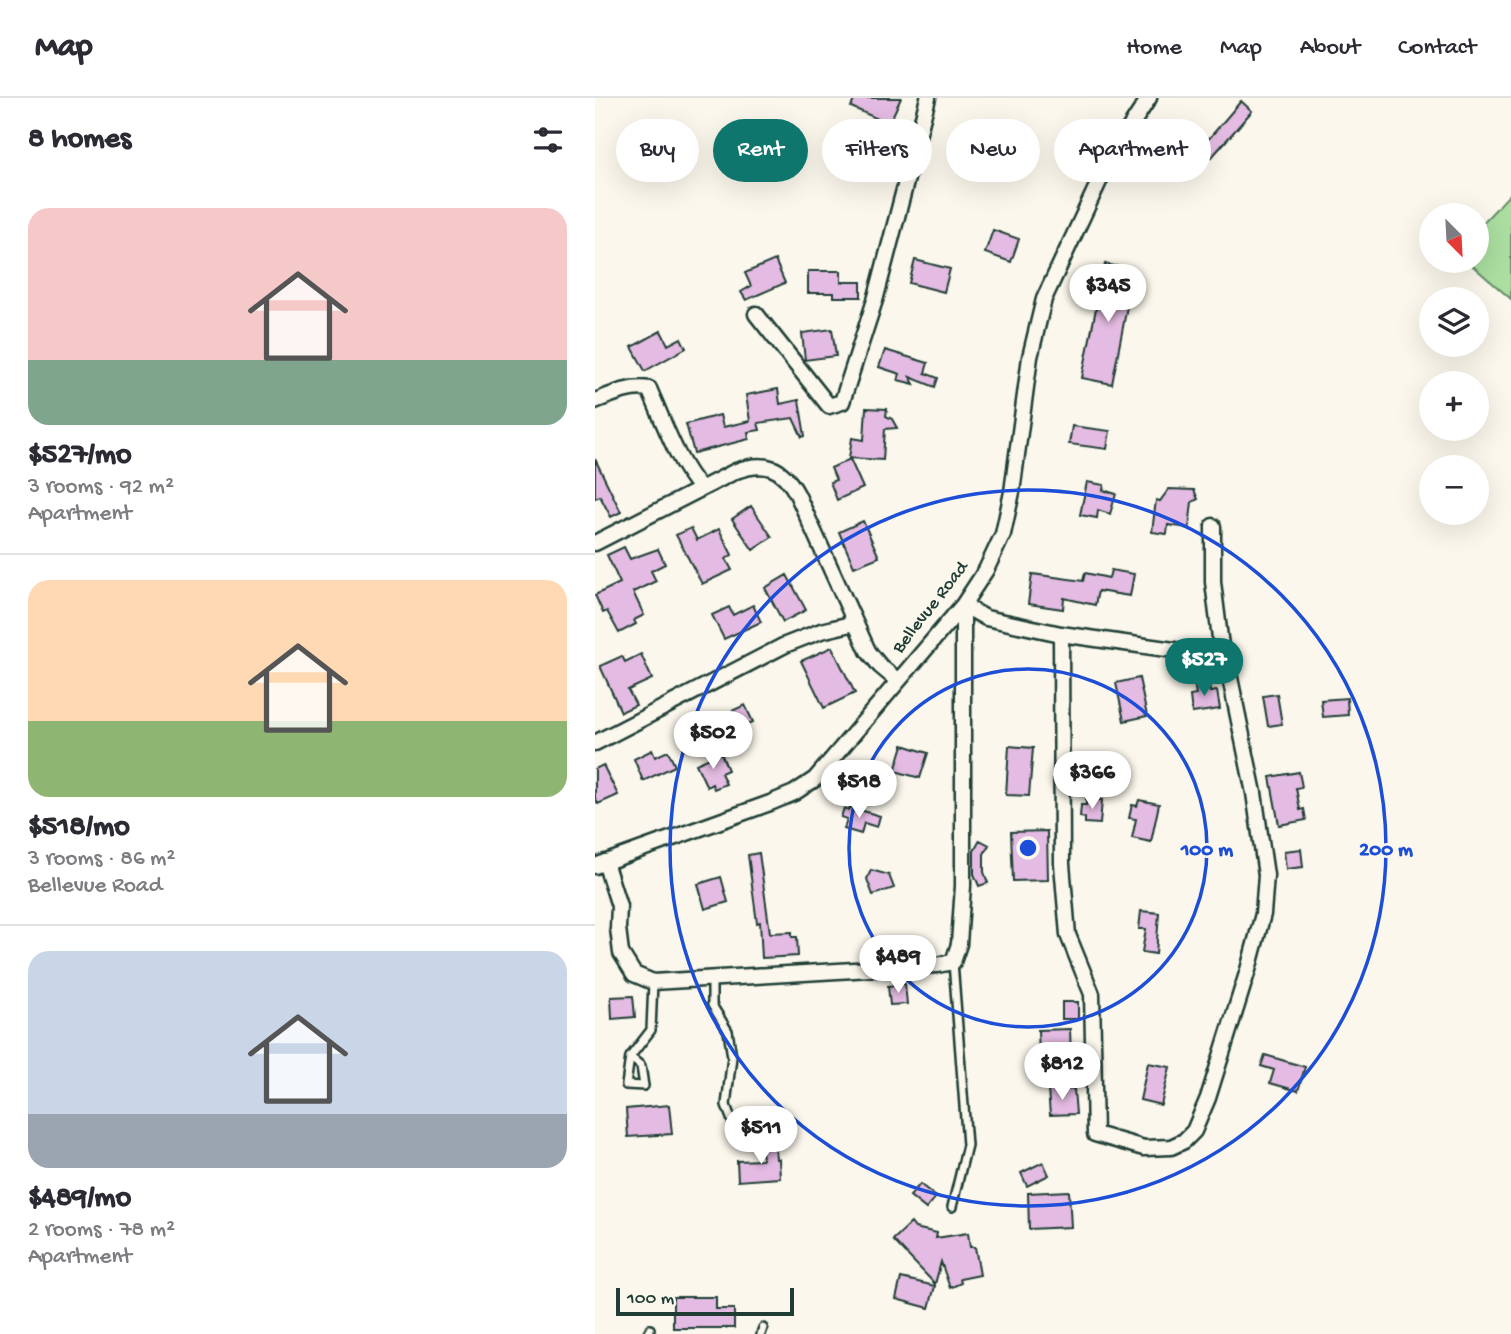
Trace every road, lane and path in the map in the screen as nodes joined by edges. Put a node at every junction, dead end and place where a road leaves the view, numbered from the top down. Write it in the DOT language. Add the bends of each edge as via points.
graph roads {
  1 [pos="928,98"];
  2 [pos="1149,98"];
  3 [pos="756,314"];
  4 [pos="595,401"];
  5 [pos="701,489"];
  6 [pos="1213,526"];
  7 [pos="595,543"];
  8 [pos="963,605"];
  9 [pos="855,623"];
  10 [pos="1061,634"];
  11 [pos="1223,662"];
  12 [pos="898,681"];
  13 [pos="595,743"];
  14 [pos="600,864"];
  15 [pos="953,962"];
  16 [pos="712,979"];
  17 [pos="653,982"];
  18 [pos="630,1057"];
  19 [pos="766,1126"];
  20 [pos="952,1206"];
  1 -- 3 [label="street" via="876,297 842,402 829,406"];
  2 -- 8 [label="street, Bellevue Road" via="1111,156 1044,299 1030,357 1003,534"];
  4 -- 5 [label="street" via="618,392 649,390"];
  5 -- 7 [label="street"];
  5 -- 9 [label="street" via="754,464 779,470 793,488"];
  6 -- 11 [label="street" via="1213,582"];
  8 -- 10 [label="street" via="985,618"];
  8 -- 12 [label="street, Bellevue Road"];
  8 -- 15 [label="street" via="963,886 959,944"];
  9 -- 12 [label="street" via="868,651"];
  9 -- 13 [label="street" via="785,645"];
  10 -- 11 [label="street" via="1209,655"];
  10 -- 11 [label="street" via="1062,864 1068,934 1092,994 1095,1134 1145,1148 1171,1147 1184,1140 1199,1121 1263,914 1266,875 1254,793"];
  12 -- 14 [label="street, Bellevue Road" via="815,779 794,793"];
  14 -- 17 [label="street" via="619,906 621,953 634,974"];
  15 -- 16 [label="street"];
  15 -- 20 [label="lane" via="967,1145"];
  16 -- 17 [label="street"];
  16 -- 19 [label="lane" via="712,1005 727,1031 732,1057 726,1104 735,1129"];
  17 -- 18 [label="lane" via="651,1030"];
}
